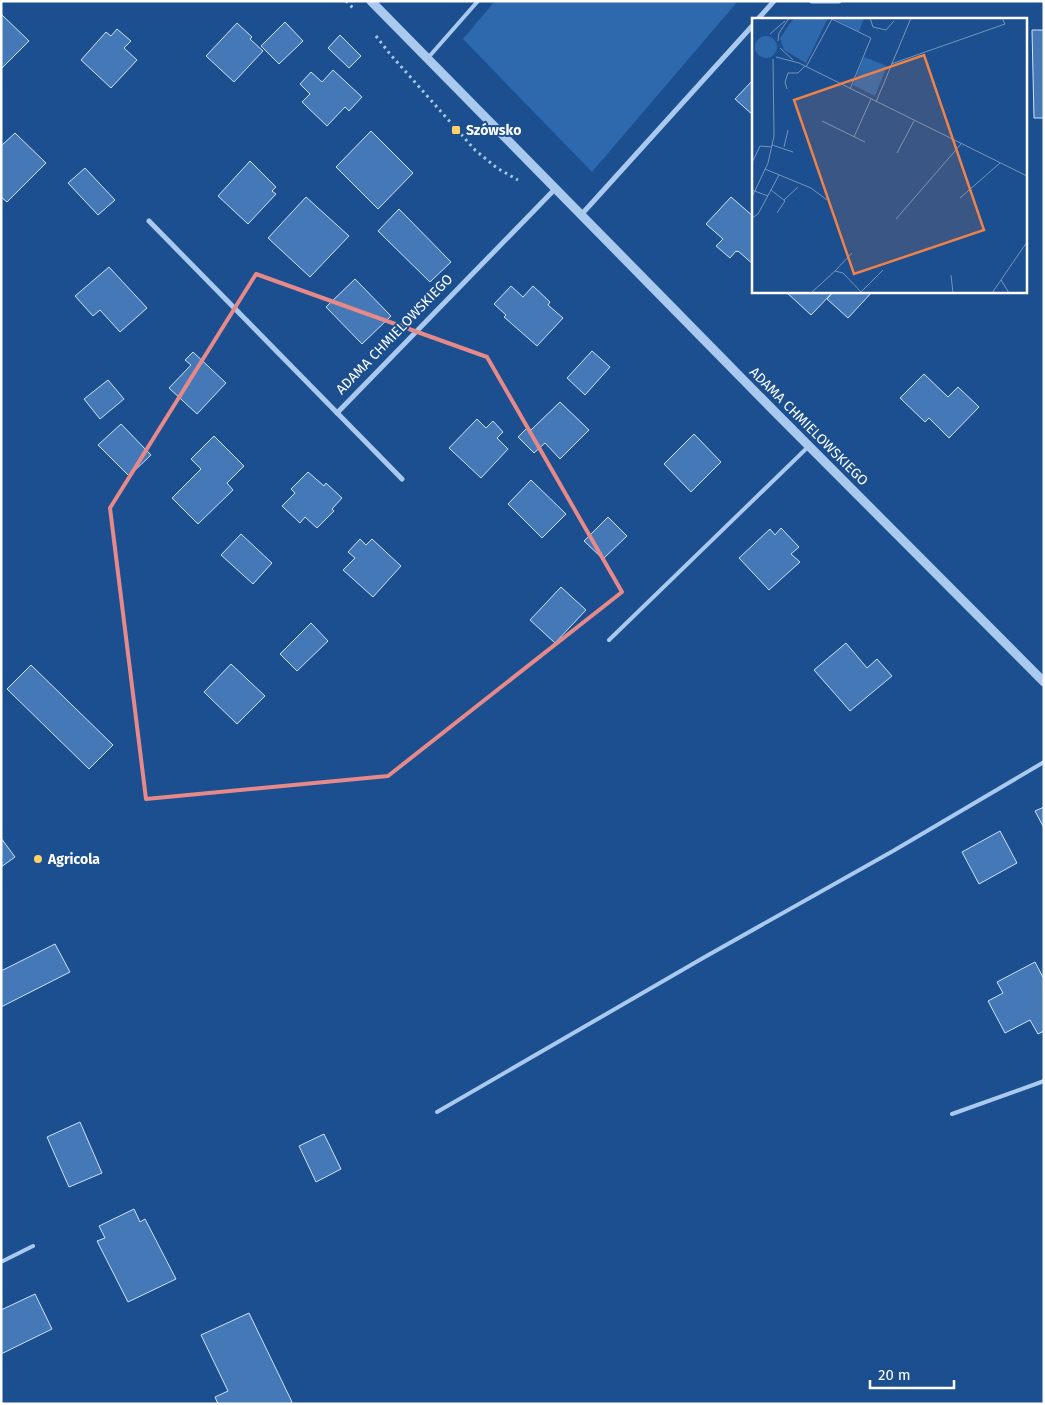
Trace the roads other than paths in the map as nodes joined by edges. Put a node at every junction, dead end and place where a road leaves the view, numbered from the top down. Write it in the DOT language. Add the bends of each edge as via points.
graph roads {
  1 [pos="371,1"];
  2 [pos="478,1"];
  3 [pos="774,1"];
  4 [pos="812,1"];
  5 [pos="840,1"];
  6 [pos="759,18"];
  7 [pos="752,26"];
  8 [pos="427,59"];
  9 [pos="555,189"];
  10 [pos="581,215"];
  11 [pos="149,221"];
  12 [pos="337,413"];
  13 [pos="809,446"];
  14 [pos="402,480"];
  15 [pos="609,640"];
  16 [pos="1044,682"];
  17 [pos="1044,762"];
  18 [pos="1044,1081"];
  19 [pos="437,1112"];
  20 [pos="952,1114"];
  21 [pos="33,1246"];
  22 [pos="1,1262"];
  1 -- 8 [label="street, ADAMA CHMIELOWSKIEGO"];
  2 -- 8 [label="lane"];
  3 -- 6 [label="street"];
  4 -- 5 [label="street"];
  7 -- 10 [label="street"];
  8 -- 9 [label="street, ADAMA CHMIELOWSKIEGO"];
  9 -- 10 [label="street, ADAMA CHMIELOWSKIEGO"];
  9 -- 12 [label="street, ADAMA CHMIELOWSKIEGO"];
  10 -- 13 [label="street, ADAMA CHMIELOWSKIEGO"];
  11 -- 12 [label="street, ADAMA CHMIELOWSKIEGO"];
  12 -- 14 [label="street, ADAMA CHMIELOWSKIEGO"];
  13 -- 15 [label="lane"];
  13 -- 16 [label="street, ADAMA CHMIELOWSKIEGO"];
  17 -- 19 [label="lane"];
  18 -- 20 [label="lane"];
  21 -- 22 [label="lane"];
}
